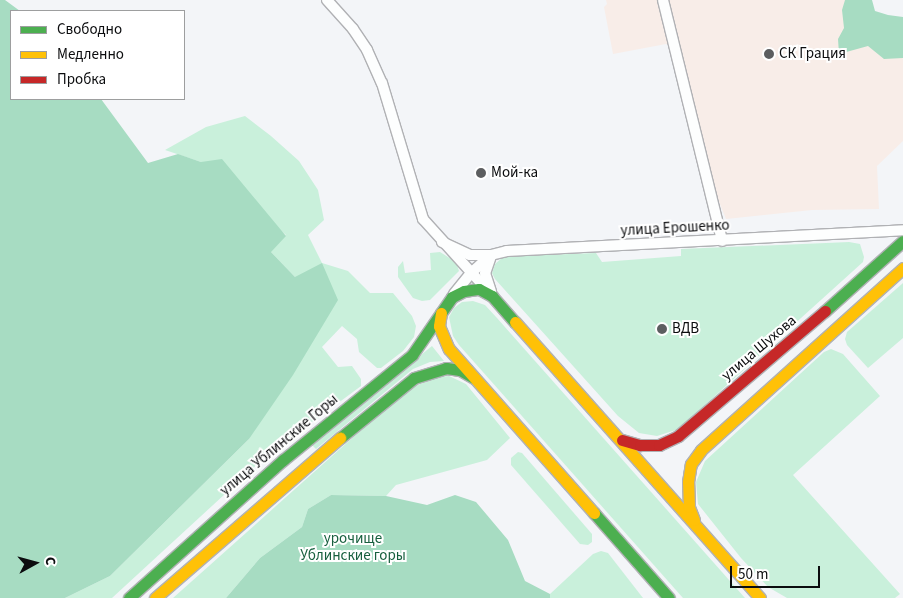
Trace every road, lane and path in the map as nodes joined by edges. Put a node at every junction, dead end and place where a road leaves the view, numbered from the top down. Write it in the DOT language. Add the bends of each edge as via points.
graph roads {
  1 [pos="326,0"];
  2 [pos="662,0"];
  3 [pos="903,230"];
  4 [pos="722,241"];
  5 [pos="903,241"];
  6 [pos="442,242"];
  7 [pos="491,255"];
  8 [pos="903,268"];
  9 [pos="471,273"];
  10 [pos="492,296"];
  11 [pos="452,297"];
  12 [pos="442,311"];
  13 [pos="474,378"];
  14 [pos="621,439"];
  15 [pos="697,526"];
  16 [pos="756,594"];
  17 [pos="129,598"];
  18 [pos="155,598"];
  19 [pos="669,598"];
  20 [pos="769,598"];
  1 -- 6 [label="street" via="367,50 382,83 423,219"];
  2 -- 4 [label="street"];
  3 -- 4 [label="street, улица Ерошенко"];
  4 -- 7 [label="street, улица Ерошенко" via="507,251"];
  5 -- 14 [label="main road, улица Шухова" via="787,345 767,358 678,436 659,445 640,445"];
  6 -- 7 [label="street, улица Ерошенко" via="470,255"];
  6 -- 9 [label="street"];
  7 -- 9 [label="street"];
  7 -- 10 [label="street" via="485,273"];
  8 -- 15 [label="main road" via="701,450 691,464 688,482 689,507"];
  9 -- 10 [label="street"];
  9 -- 11 [label="street"];
  10 -- 11 [label="main road" via="478,289"];
  10 -- 14 [label="main road"];
  11 -- 12 [label="main road"];
  12 -- 13 [label="main road" via="439,326 442,338"];
  12 -- 17 [label="main road, улица Ублинские Горы" via="412,355 283,460"];
  13 -- 18 [label="main road" via="460,370 446,368 414,378 296,473"];
  13 -- 19 [label="main road"];
  14 -- 15 [label="main road"];
  15 -- 16 [label="main road"];
  16 -- 20 [label="street"];
}
